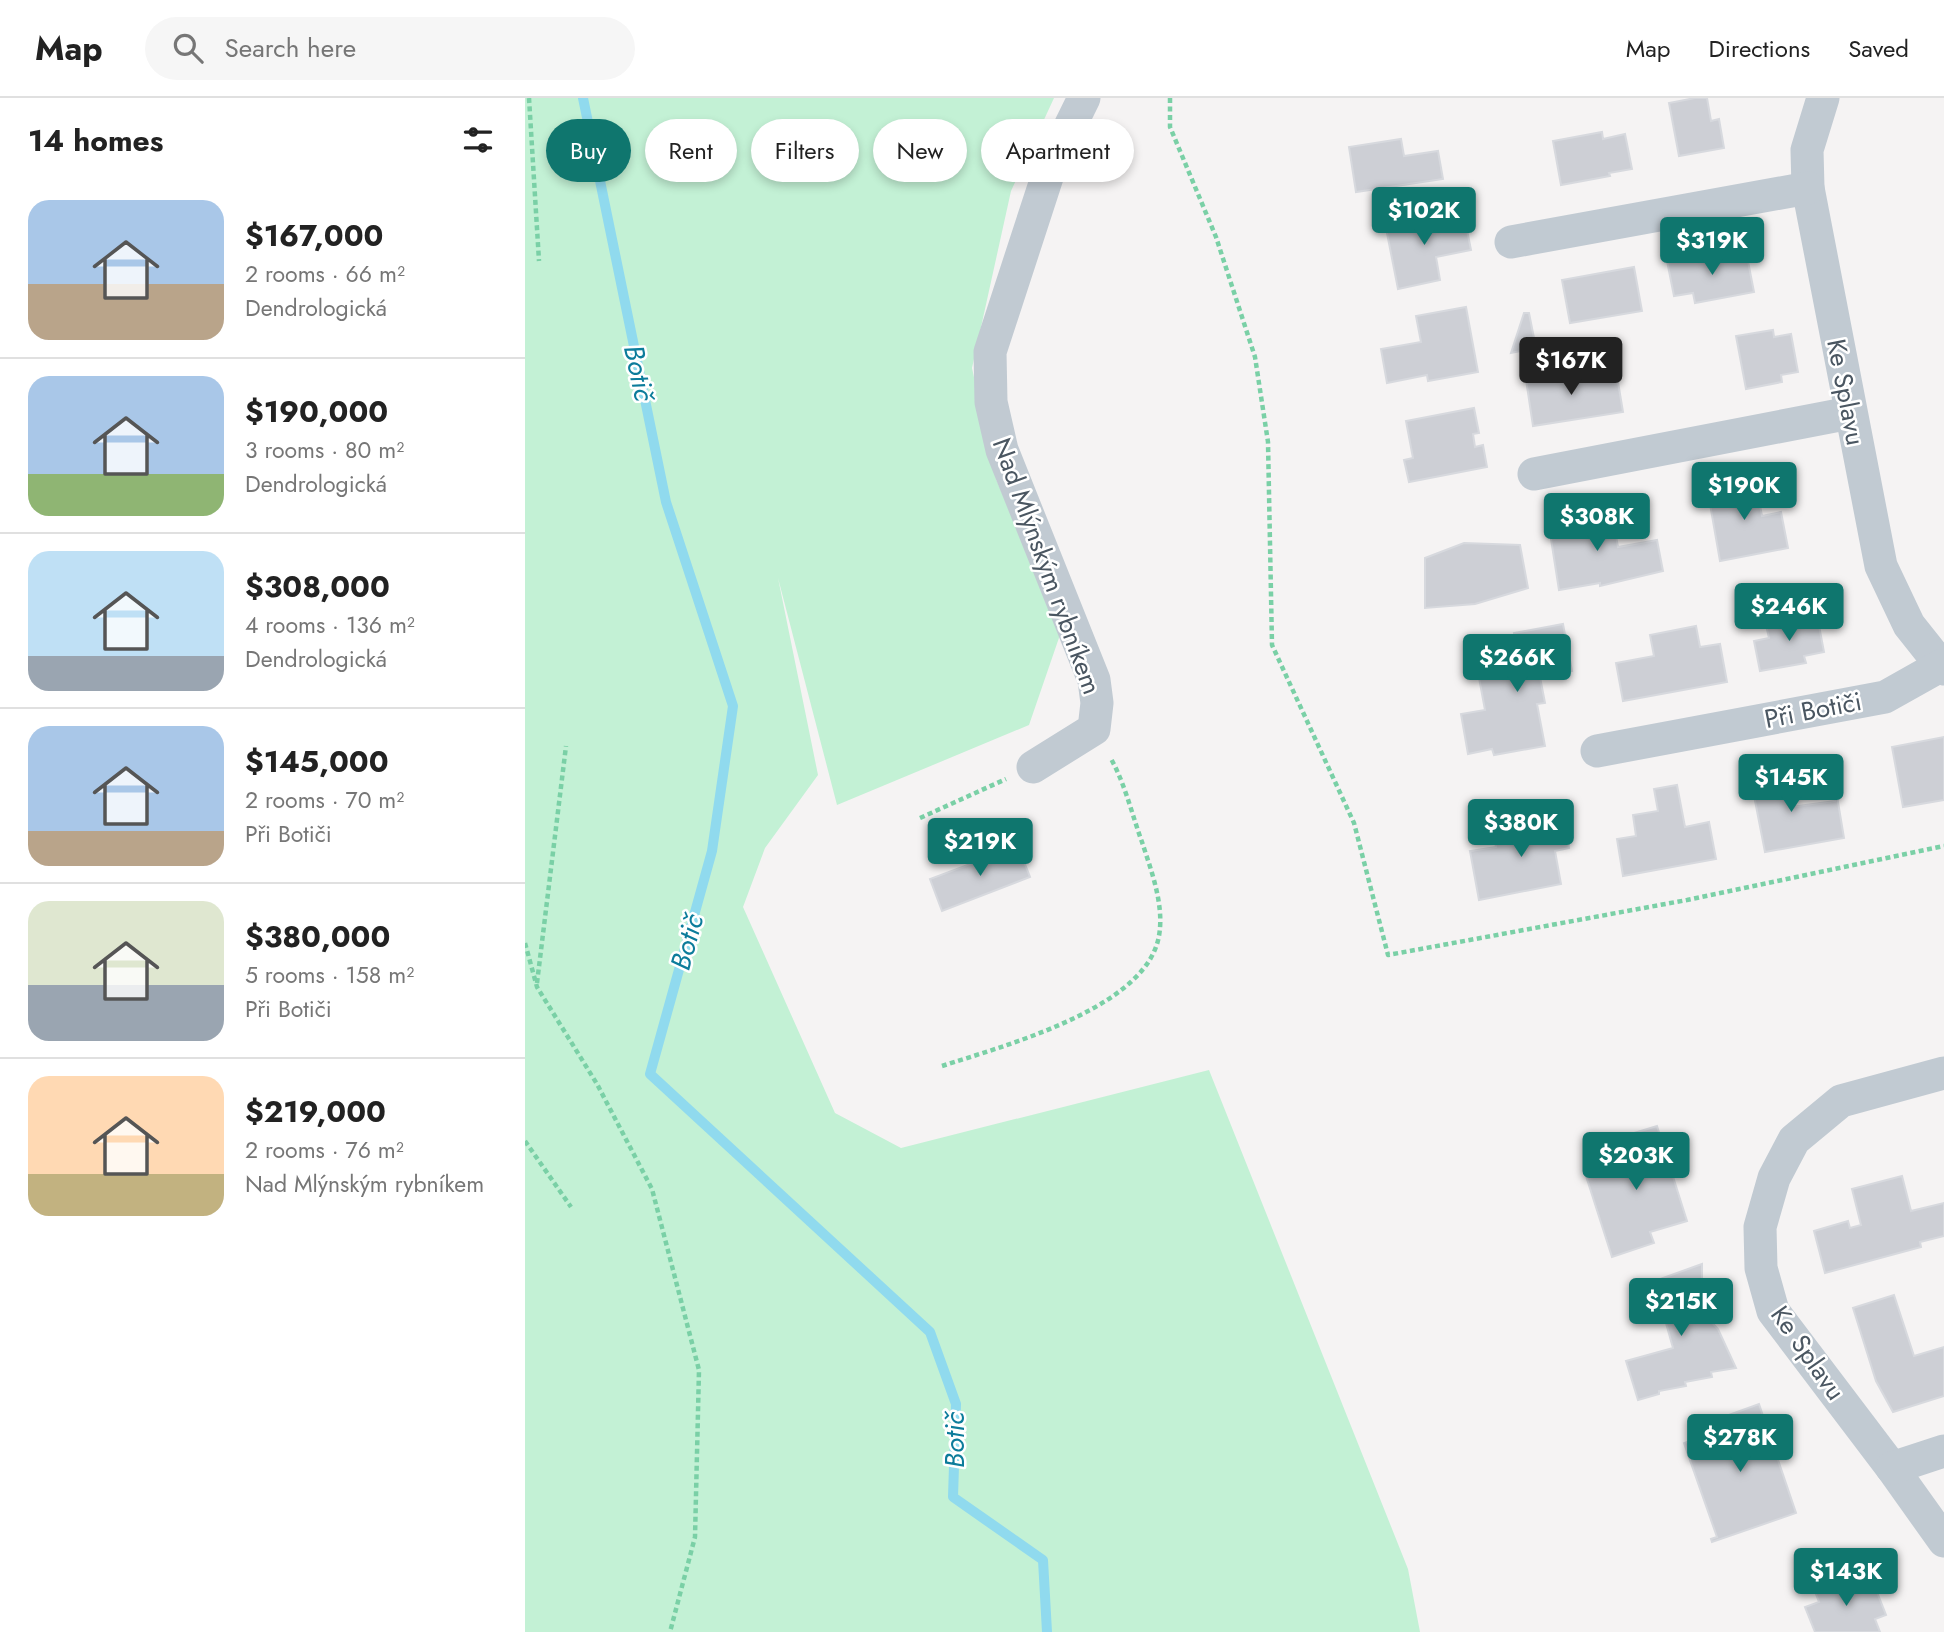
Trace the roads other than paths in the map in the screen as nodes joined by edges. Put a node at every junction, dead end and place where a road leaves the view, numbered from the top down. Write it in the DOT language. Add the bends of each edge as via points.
graph roads {
  1 [pos="1084,98"];
  2 [pos="1823,98"];
  3 [pos="1808,188"];
  4 [pos="1511,242"];
  5 [pos="1850,413"];
  6 [pos="1534,474"];
  7 [pos="1942,668"];
  8 [pos="1597,751"];
  9 [pos="1033,767"];
  10 [pos="1944,1073"];
  11 [pos="1944,1451"];
  12 [pos="1892,1468"];
  13 [pos="1944,1541"];
  1 -- 9 [label="street, Nad Mlýnským rybníkem" via="1051,165 990,352 991,401 1002,450 1094,680 1097,703 1094,729"];
  2 -- 3 [label="street, Ke Splavu" via="1807,150"];
  3 -- 4 [label="street"];
  3 -- 5 [label="street, Ke Splavu"];
  5 -- 6 [label="street"];
  5 -- 7 [label="street, Ke Splavu" via="1881,566 1909,625"];
  7 -- 8 [label="street, Při Botiči" via="1885,697"];
  10 -- 12 [label="street, Ke Splavu" via="1841,1101 1794,1140 1774,1178 1760,1227 1761,1268 1773,1311"];
  11 -- 12 [label="street"];
  12 -- 13 [label="street, Ke Splavu"];
}
